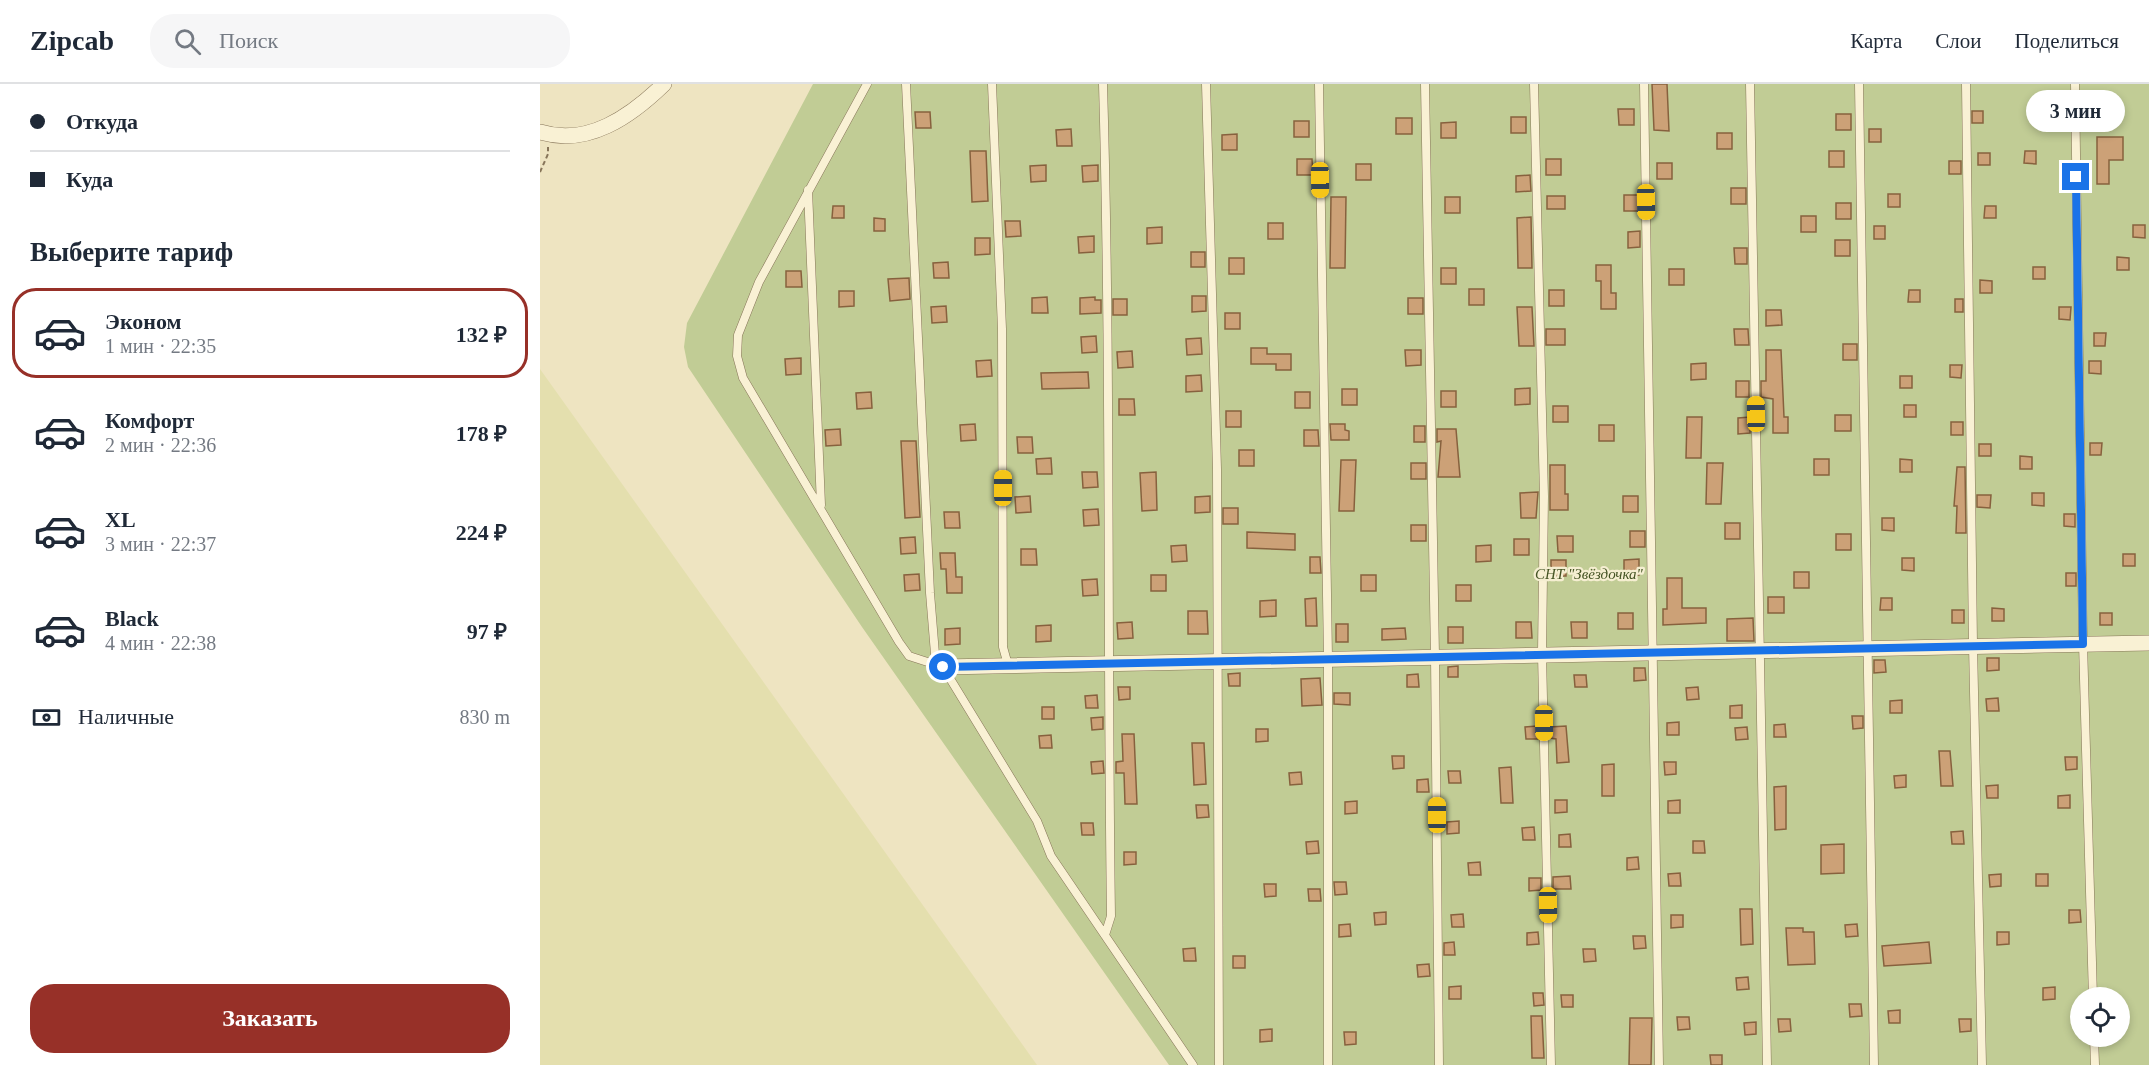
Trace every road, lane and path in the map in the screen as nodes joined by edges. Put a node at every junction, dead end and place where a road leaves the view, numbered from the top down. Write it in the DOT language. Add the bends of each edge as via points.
graph roads {
  1 [pos="664,84"];
  2 [pos="867,84"];
  3 [pos="906,84"];
  4 [pos="992,84"];
  5 [pos="1103,84"];
  6 [pos="1206,84"];
  7 [pos="1319,84"];
  8 [pos="1425,84"];
  9 [pos="1534,84"];
  10 [pos="1644,84"];
  11 [pos="1750,84"];
  12 [pos="1859,84"];
  13 [pos="1966,84"];
  14 [pos="2075,84"];
  15 [pos="544,134"];
  16 [pos="540,172"];
  17 [pos="808,189"];
  18 [pos="821,505"];
  19 [pos="2149,643"];
  20 [pos="2083,644"];
  21 [pos="1973,645"];
  22 [pos="1866,647"];
  23 [pos="1760,650"];
  24 [pos="1652,653"];
  25 [pos="1542,654"];
  26 [pos="1435,656"];
  27 [pos="1328,658"];
  28 [pos="1218,661"];
  29 [pos="1108,663"];
  30 [pos="1008,665"];
  31 [pos="943,667"];
  32 [pos="1105,935"];
  33 [pos="2093,987"];
  34 [pos="2094,1047"];
  35 [pos="1193,1065"];
  36 [pos="1219,1065"];
  37 [pos="1328,1065"];
  38 [pos="1439,1065"];
  39 [pos="1551,1065"];
  40 [pos="1659,1065"];
  41 [pos="1767,1065"];
  42 [pos="1874,1065"];
  43 [pos="1982,1065"];
  44 [pos="2095,1065"];
  1 -- 15 [label="street" via="613,125 568,137"];
  2 -- 17 [label="lane"];
  3 -- 31 [label="lane" via="930,593 935,654"];
  4 -- 30 [label="lane" via="1002,329 1003,647"];
  5 -- 29 [label="lane" via="1108,276"];
  6 -- 28 [label="lane"];
  7 -- 27 [label="lane"];
  8 -- 26 [label="lane"];
  9 -- 25 [label="lane" via="1544,496"];
  10 -- 24 [label="lane"];
  11 -- 23 [label="lane"];
  12 -- 22 [label="lane"];
  13 -- 21 [label="lane"];
  14 -- 20 [label="lane"];
  15 -- 16 [label="path" via="548,154"];
  17 -- 18 [label="lane"];
  17 -- 18 [label="lane" via="759,282 738,335 737,356 763,414"];
  18 -- 31 [label="lane" via="909,656"];
  19 -- 20 [label="street"];
  20 -- 21 [label="street"];
  20 -- 33 [label="lane"];
  21 -- 22 [label="street"];
  21 -- 43 [label="lane"];
  22 -- 23 [label="street"];
  22 -- 42 [label="lane"];
  23 -- 24 [label="street"];
  23 -- 41 [label="lane"];
  24 -- 25 [label="street"];
  24 -- 40 [label="lane"];
  25 -- 26 [label="street"];
  25 -- 39 [label="lane"];
  26 -- 27 [label="street"];
  26 -- 38 [label="lane"];
  27 -- 28 [label="street"];
  27 -- 37 [label="lane"];
  28 -- 29 [label="street"];
  28 -- 36 [label="lane"];
  29 -- 30 [label="street"];
  29 -- 32 [label="lane" via="1111,916"];
  30 -- 31 [label="street"];
  31 -- 32 [label="lane" via="1037,821 1052,856"];
  32 -- 35 [label="lane"];
  34 -- 44 [label="lane"];
}
